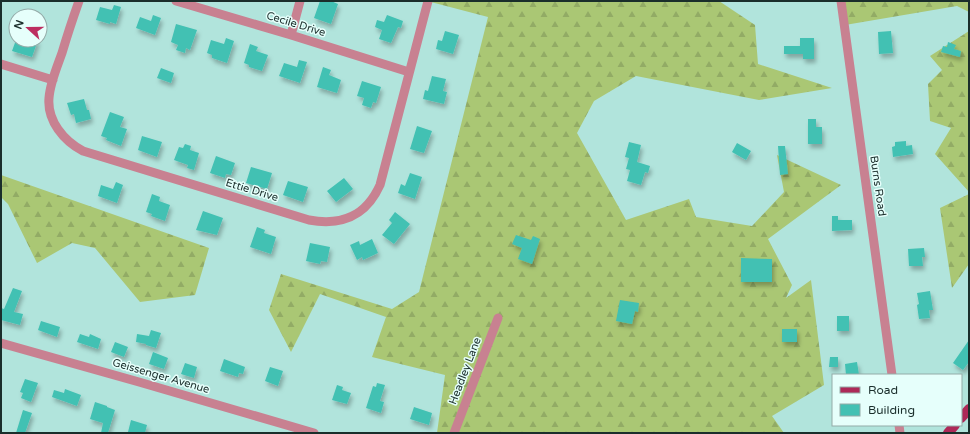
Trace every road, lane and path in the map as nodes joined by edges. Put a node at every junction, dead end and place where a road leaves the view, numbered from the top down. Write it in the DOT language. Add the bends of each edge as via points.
graph roads {
  1 [pos="79,1"];
  2 [pos="176,1"];
  3 [pos="300,1"];
  4 [pos="428,1"];
  5 [pos="841,1"];
  6 [pos="291,35"];
  7 [pos="1,64"];
  8 [pos="409,72"];
  9 [pos="52,80"];
  10 [pos="498,318"];
  11 [pos="1,343"];
  12 [pos="892,374"];
  13 [pos="969,409"];
  14 [pos="962,417"];
  15 [pos="314,433"];
  16 [pos="454,433"];
  1 -- 9 [label="street, Ettie Drive"];
  2 -- 6 [label="street, Cecile Drive"];
  3 -- 6 [label="street"];
  4 -- 8 [label="street, Ettie Drive"];
  5 -- 12 [label="street, Burns Road"];
  6 -- 8 [label="street, Cecile Drive"];
  7 -- 9 [label="street"];
  8 -- 9 [label="street, Ettie Drive" via="376,195 354,216 344,220 321,222 75,147 58,130 50,110"];
  10 -- 16 [label="street, Headley Lane"];
  11 -- 15 [label="street, Geissenger Avenue"];
  13 -- 14 [label="main road"];
}
